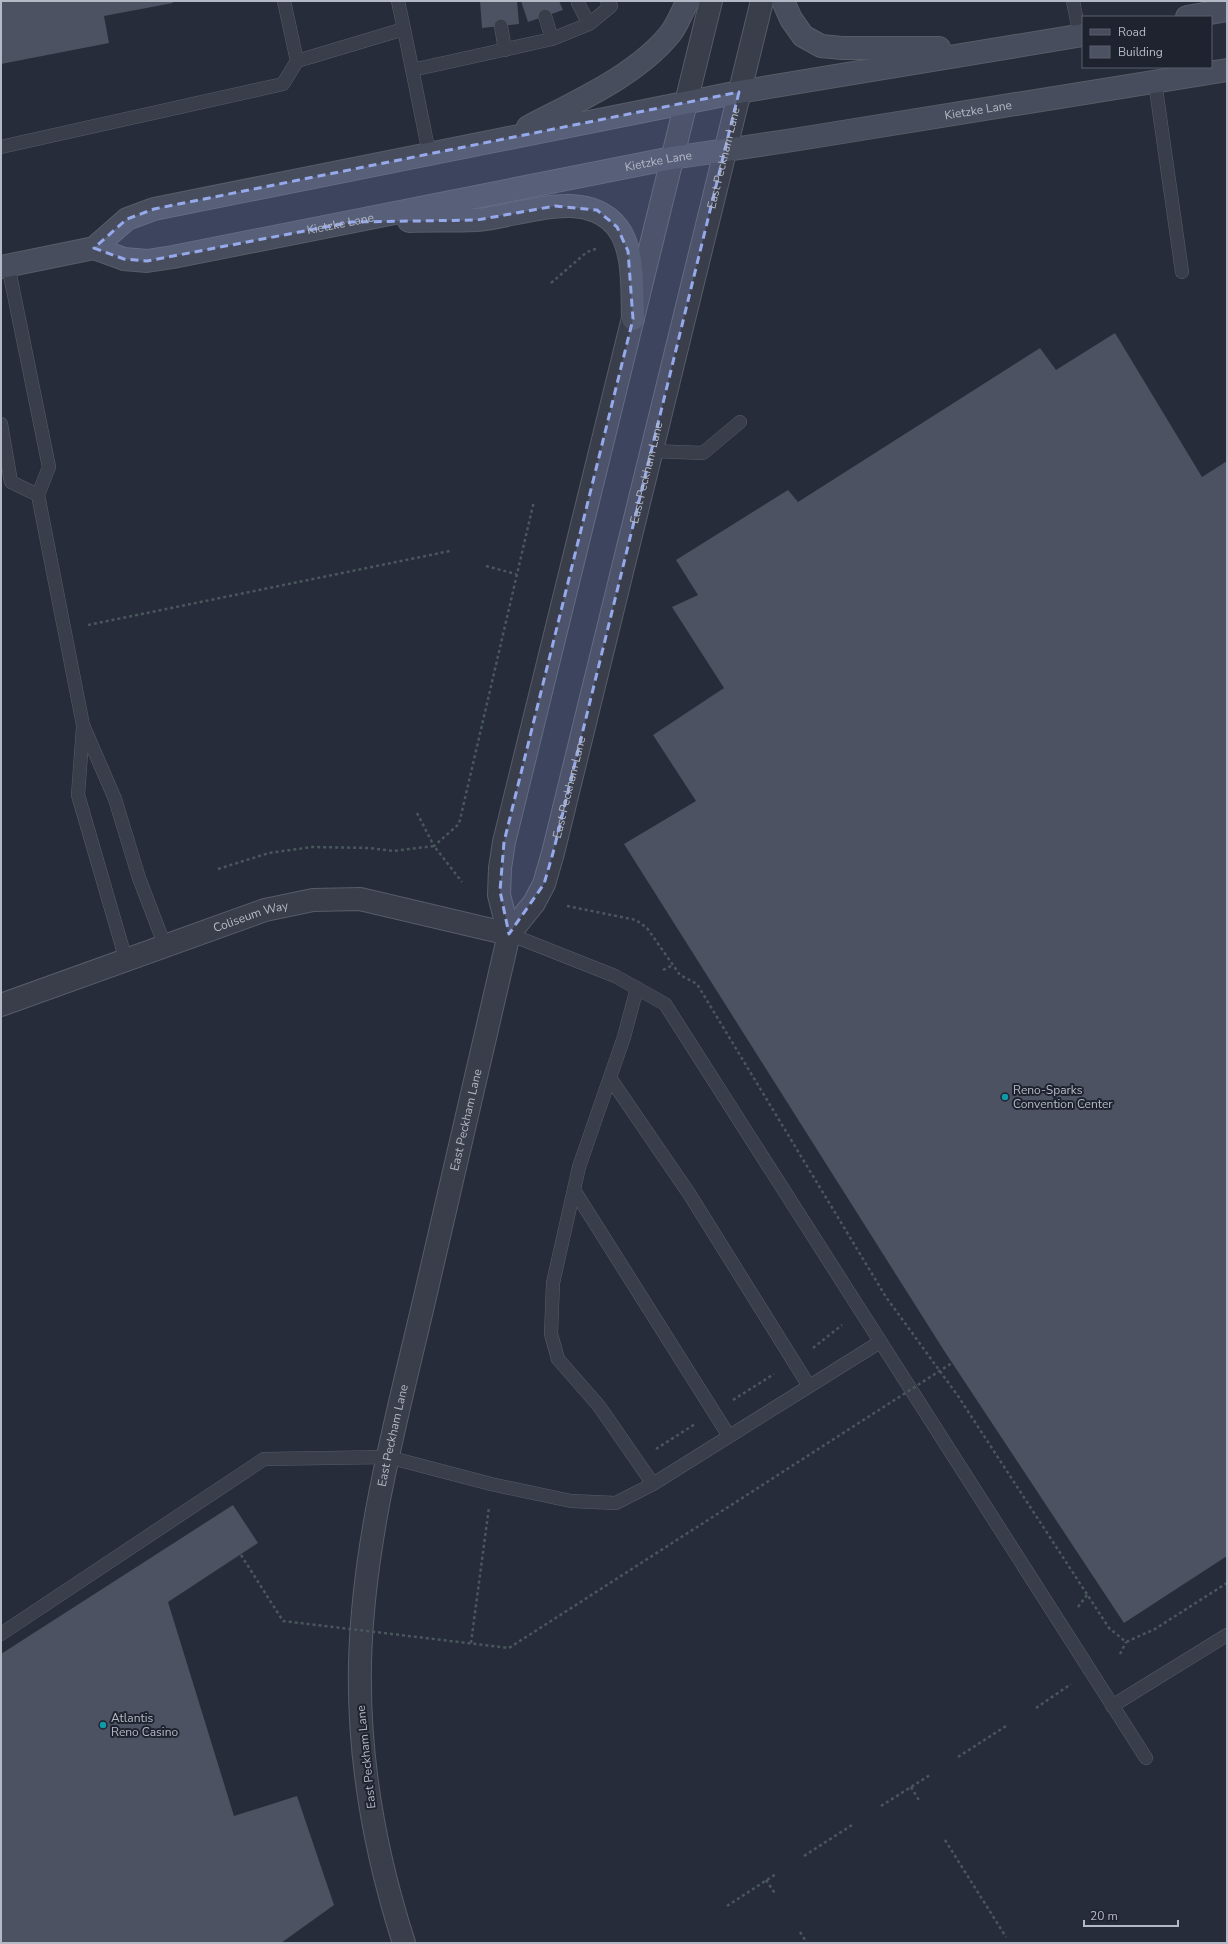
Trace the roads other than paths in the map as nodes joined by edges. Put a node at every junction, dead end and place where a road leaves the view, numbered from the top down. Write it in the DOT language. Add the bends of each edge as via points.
graph roads {
  1 [pos="284,1"];
  2 [pos="398,1"];
  3 [pos="607,1"];
  4 [pos="688,1"];
  5 [pos="711,1"];
  6 [pos="762,1"];
  7 [pos="783,1"];
  8 [pos="1073,1"];
  9 [pos="578,2"];
  10 [pos="1227,10"];
  11 [pos="545,16"];
  12 [pos="1193,16"];
  13 [pos="589,24"];
  14 [pos="500,26"];
  15 [pos="404,29"];
  16 [pos="1081,35"];
  17 [pos="552,39"];
  18 [pos="1004,48"];
  19 [pos="505,50"];
  20 [pos="297,61"];
  21 [pos="412,70"];
  22 [pos="1227,70"];
  23 [pos="1155,82"];
  24 [pos="739,92"];
  25 [pos="687,102"];
  26 [pos="508,138"];
  27 [pos="1,146"];
  28 [pos="725,150"];
  29 [pos="429,153"];
  30 [pos="672,158"];
  31 [pos="352,222"];
  32 [pos="94,248"];
  33 [pos="4,266"];
  34 [pos="1182,272"];
  35 [pos="633,319"];
  36 [pos="740,422"];
  37 [pos="1,424"];
  38 [pos="652,451"];
  39 [pos="38,495"];
  40 [pos="83,725"];
  41 [pos="509,934"];
  42 [pos="164,946"];
  43 [pos="126,960"];
  44 [pos="637,988"];
  45 [pos="1,1005"];
  46 [pos="610,1078"];
  47 [pos="574,1190"];
  48 [pos="880,1342"];
  49 [pos="809,1386"];
  50 [pos="729,1436"];
  51 [pos="388,1457"];
  52 [pos="653,1484"];
  53 [pos="1,1634"];
  54 [pos="1227,1635"];
  55 [pos="1112,1706"];
  56 [pos="1146,1758"];
  57 [pos="404,1943"];
  1 -- 20 [label="lane"];
  2 -- 15 [label="lane"];
  3 -- 13 [label="lane" via="611,6"];
  4 -- 26 [label="main road" via="671,33 652,53 625,74"];
  5 -- 25 [label="street, East Peckham Lane"];
  6 -- 24 [label="street, East Peckham Lane"];
  7 -- 18 [label="main road" via="803,36 821,46"];
  8 -- 16 [label="lane"];
  9 -- 13 [label="lane"];
  10 -- 12 [label="main road"];
  11 -- 17 [label="lane"];
  13 -- 17 [label="lane"];
  14 -- 19 [label="lane"];
  15 -- 20 [label="lane"];
  15 -- 21 [label="lane"];
  16 -- 18 [label="main road"];
  17 -- 19 [label="lane"];
  18 -- 24 [label="main road"];
  19 -- 21 [label="lane"];
  20 -- 27 [label="lane" via="283,84"];
  21 -- 29 [label="lane"];
  22 -- 23 [label="main road, Kietzke Lane"];
  23 -- 28 [label="main road, Kietzke Lane"];
  23 -- 34 [label="lane"];
  24 -- 25 [label="main road"];
  24 -- 28 [label="street, East Peckham Lane"];
  25 -- 26 [label="main road"];
  25 -- 30 [label="street, East Peckham Lane"];
  26 -- 29 [label="main road"];
  28 -- 30 [label="main road, Kietzke Lane"];
  28 -- 38 [label="street, East Peckham Lane"];
  29 -- 32 [label="main road" via="154,209 127,219"];
  30 -- 31 [label="main road, Kietzke Lane"];
  30 -- 35 [label="street, East Peckham Lane"];
  31 -- 32 [label="main road, Kietzke Lane" via="147,261 124,259"];
  31 -- 35 [label="main road" via="477,220 555,206 597,210 617,227 628,251"];
  32 -- 33 [label="main road"];
  33 -- 39 [label="lane" via="49,467"];
  35 -- 41 [label="street, East Peckham Lane" via="504,842 499,896"];
  36 -- 38 [label="lane" via="703,453"];
  37 -- 39 [label="lane" via="11,482"];
  38 -- 41 [label="street, East Peckham Lane" via="544,884 534,903"];
  39 -- 40 [label="lane"];
  40 -- 42 [label="lane" via="115,799"];
  40 -- 43 [label="lane" via="78,795"];
  41 -- 42 [label="street, Coliseum Way" via="360,899 313,900 265,910"];
  41 -- 44 [label="lane" via="615,976"];
  41 -- 51 [label="street, East Peckham Lane"];
  42 -- 43 [label="street, Coliseum Way"];
  43 -- 45 [label="street, Coliseum Way"];
  44 -- 46 [label="lane"];
  44 -- 48 [label="lane" via="665,1004"];
  46 -- 47 [label="lane" via="579,1167"];
  46 -- 49 [label="lane" via="690,1195"];
  47 -- 50 [label="lane"];
  47 -- 52 [label="lane" via="553,1283 551,1334 558,1359 600,1406"];
  48 -- 49 [label="lane"];
  48 -- 55 [label="lane"];
  49 -- 50 [label="lane"];
  50 -- 52 [label="lane"];
  51 -- 52 [label="lane" via="571,1501 616,1503"];
  51 -- 53 [label="lane" via="264,1459"];
  51 -- 57 [label="street, East Peckham Lane" via="373,1538 366,1595 360,1661 360,1710 374,1828 386,1887"];
  54 -- 55 [label="lane"];
  55 -- 56 [label="lane"];
}
